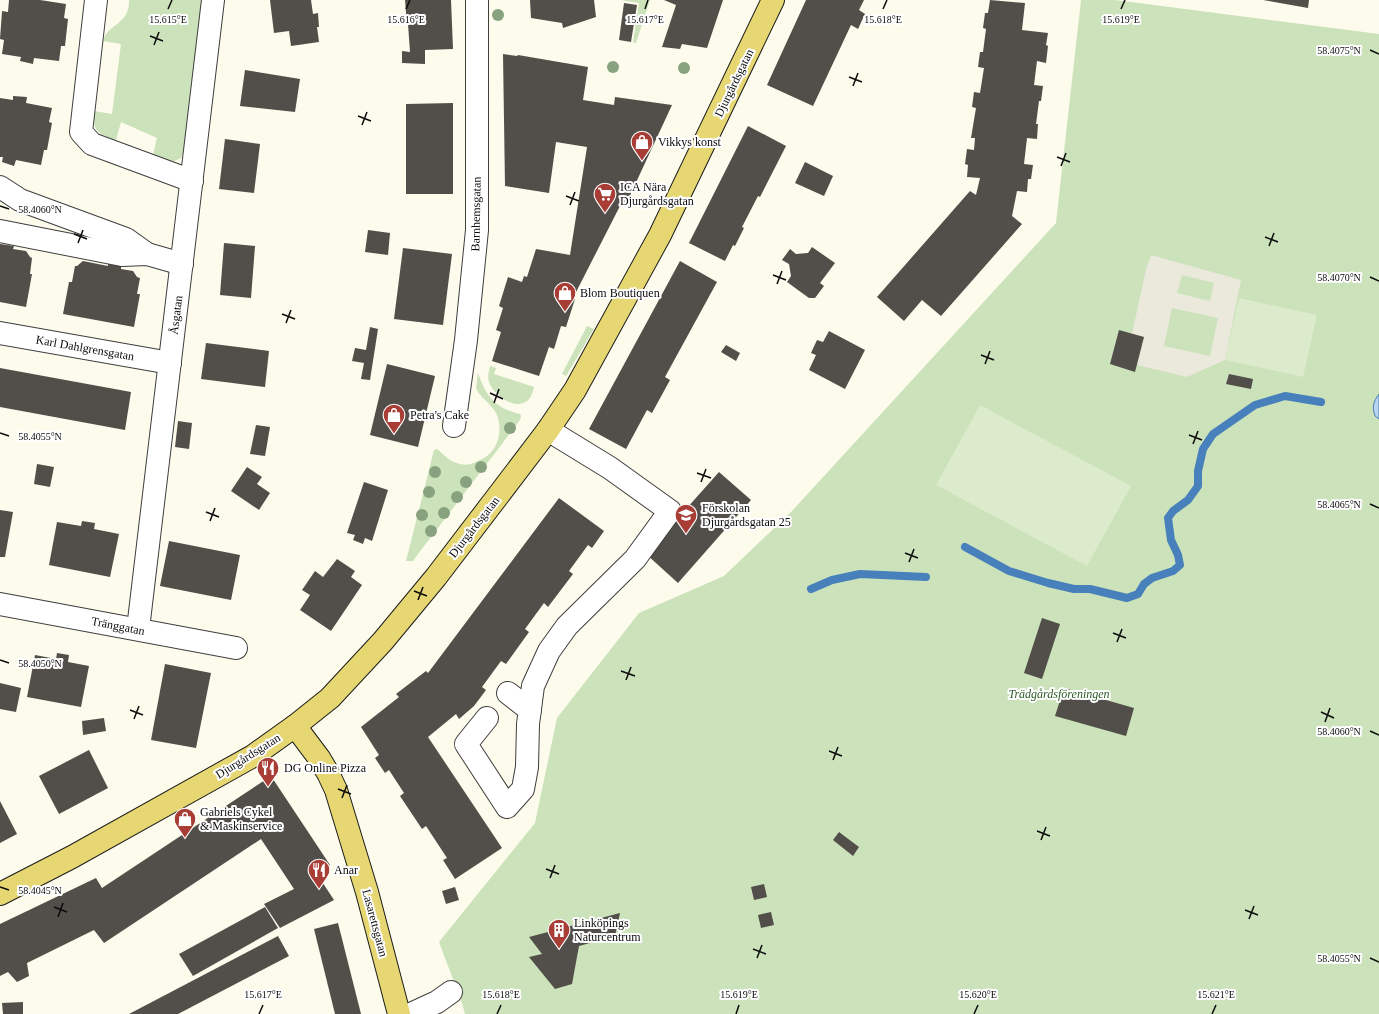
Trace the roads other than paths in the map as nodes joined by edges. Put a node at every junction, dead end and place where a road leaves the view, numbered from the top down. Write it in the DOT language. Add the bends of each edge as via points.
graph roads {
  1 [pos="96,0"];
  2 [pos="213,0"];
  3 [pos="477,0"];
  4 [pos="773,0"];
  5 [pos="192,181"];
  6 [pos="0,187"];
  7 [pos="0,231"];
  8 [pos="147,254"];
  9 [pos="182,264"];
  10 [pos="0,333"];
  11 [pos="170,363"];
  12 [pos="454,426"];
  13 [pos="548,430"];
  14 [pos="0,604"];
  15 [pos="138,629"];
  16 [pos="236,648"];
  17 [pos="508,693"];
  18 [pos="530,710"];
  19 [pos="487,718"];
  20 [pos="295,726"];
  21 [pos="0,894"];
  22 [pos="451,992"];
  23 [pos="399,1014"];
  24 [pos="411,1014"];
  1 -- 5 [label="street" via="80,132 92,144"];
  2 -- 5 [label="street, Åsgatan"];
  3 -- 12 [label="street, Barnhemsgatan" via="477,230"];
  4 -- 13 [label="main road, Djurgårdsgatan" via="660,235 575,390"];
  5 -- 9 [label="street, Åsgatan"];
  6 -- 8 [label="street" via="20,200 126,239"];
  7 -- 8 [label="street" via="122,255"];
  8 -- 9 [label="street"];
  9 -- 11 [label="street, Åsgatan"];
  10 -- 11 [label="street, Karl Dahlgrensgatan"];
  11 -- 15 [label="street, Åsgatan"];
  13 -- 18 [label="street" via="610,468 670,511 635,559 567,626 549,651 533,686"];
  13 -- 20 [label="main road, Djurgårdsgatan" via="384,641 330,698"];
  14 -- 15 [label="street, Tränggatan"];
  15 -- 16 [label="street, Tränggatan"];
  17 -- 18 [label="street"];
  18 -- 19 [label="street" via="523,789 507,807 466,744"];
  20 -- 21 [label="main road, Djurgårdsgatan" via="253,756 72,858"];
  20 -- 23 [label="main road, Lasarettsgatan" via="328,772 336,790 367,892"];
  22 -- 24 [label="street" via="437,1002"];
}
